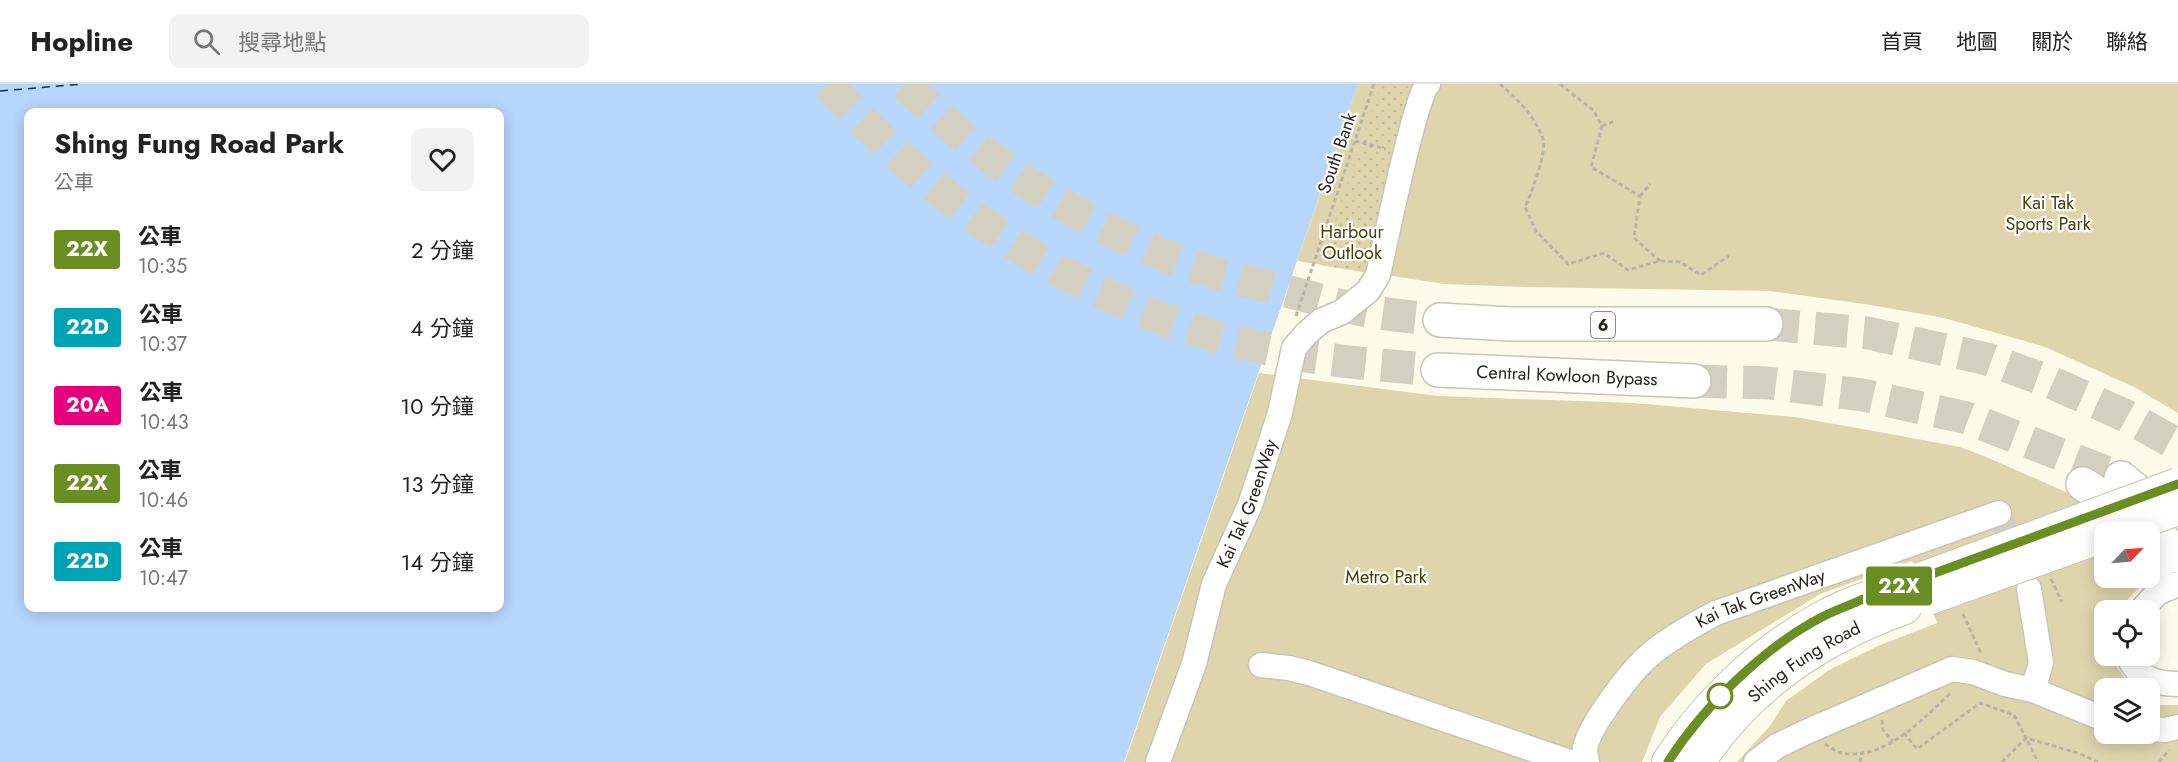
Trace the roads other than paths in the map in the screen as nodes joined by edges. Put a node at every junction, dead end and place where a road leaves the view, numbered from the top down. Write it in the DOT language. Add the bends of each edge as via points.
graph roads {
  1 [pos="1428,84"];
  2 [pos="1440,320"];
  3 [pos="1766,324"];
  4 [pos="1438,370"];
  5 [pos="1694,381"];
  6 [pos="2121,478"];
  7 [pos="2084,484"];
  8 [pos="2178,484"];
  9 [pos="1999,513"];
  10 [pos="2172,520"];
  11 [pos="2094,539"];
  12 [pos="2178,556"];
  13 [pos="1924,589"];
  14 [pos="2029,589"];
  15 [pos="2159,596"];
  16 [pos="1261,665"];
  17 [pos="2134,666"];
  18 [pos="2178,684"];
  19 [pos="2033,690"];
  20 [pos="2094,714"];
  21 [pos="2178,727"];
  22 [pos="2160,730"];
  23 [pos="1158,762"];
  24 [pos="1570,762"];
  25 [pos="1587,762"];
  26 [pos="1668,762"];
  27 [pos="1699,762"];
  28 [pos="1756,762"];
  1 -- 23 [label="street, Kai Tak GreenWay" via="1423,87 1414,116 1378,275 1368,291 1342,312 1321,321 1294,348 1280,413 1250,505 1214,584 1194,664"];
  2 -- 3 [label="highway, 6" via="1511,324"];
  4 -- 5 [label="highway, Central Kowloon Bypass"];
  6 -- 10 [label="highway"];
  7 -- 10 [label="highway"];
  8 -- 13 [label="main road, Shing Fung Road, bridge"];
  9 -- 25 [label="street, Kai Tak GreenWay" via="1716,613 1677,633 1649,655 1602,713 1585,749"];
  10 -- 12 [label="highway"];
  10 -- 15 [label="street" via="2161,556"];
  11 -- 13 [label="main road, Shing Fung Road, bridge"];
  13 -- 26 [label="main road, Shing Fung Road" via="1822,617 1770,652 1718,698"];
  13 -- 27 [label="main road, Shing Fung Road" via="1836,636 1766,685"];
  14 -- 19 [label="street" via="2041,663"];
  16 -- 24 [label="street" via="1309,673"];
  17 -- 18 [label="street" via="2150,680"];
  19 -- 20 [label="street"];
  19 -- 28 [label="street" via="1952,669 1806,732"];
  21 -- 22 [label="street"];
}
